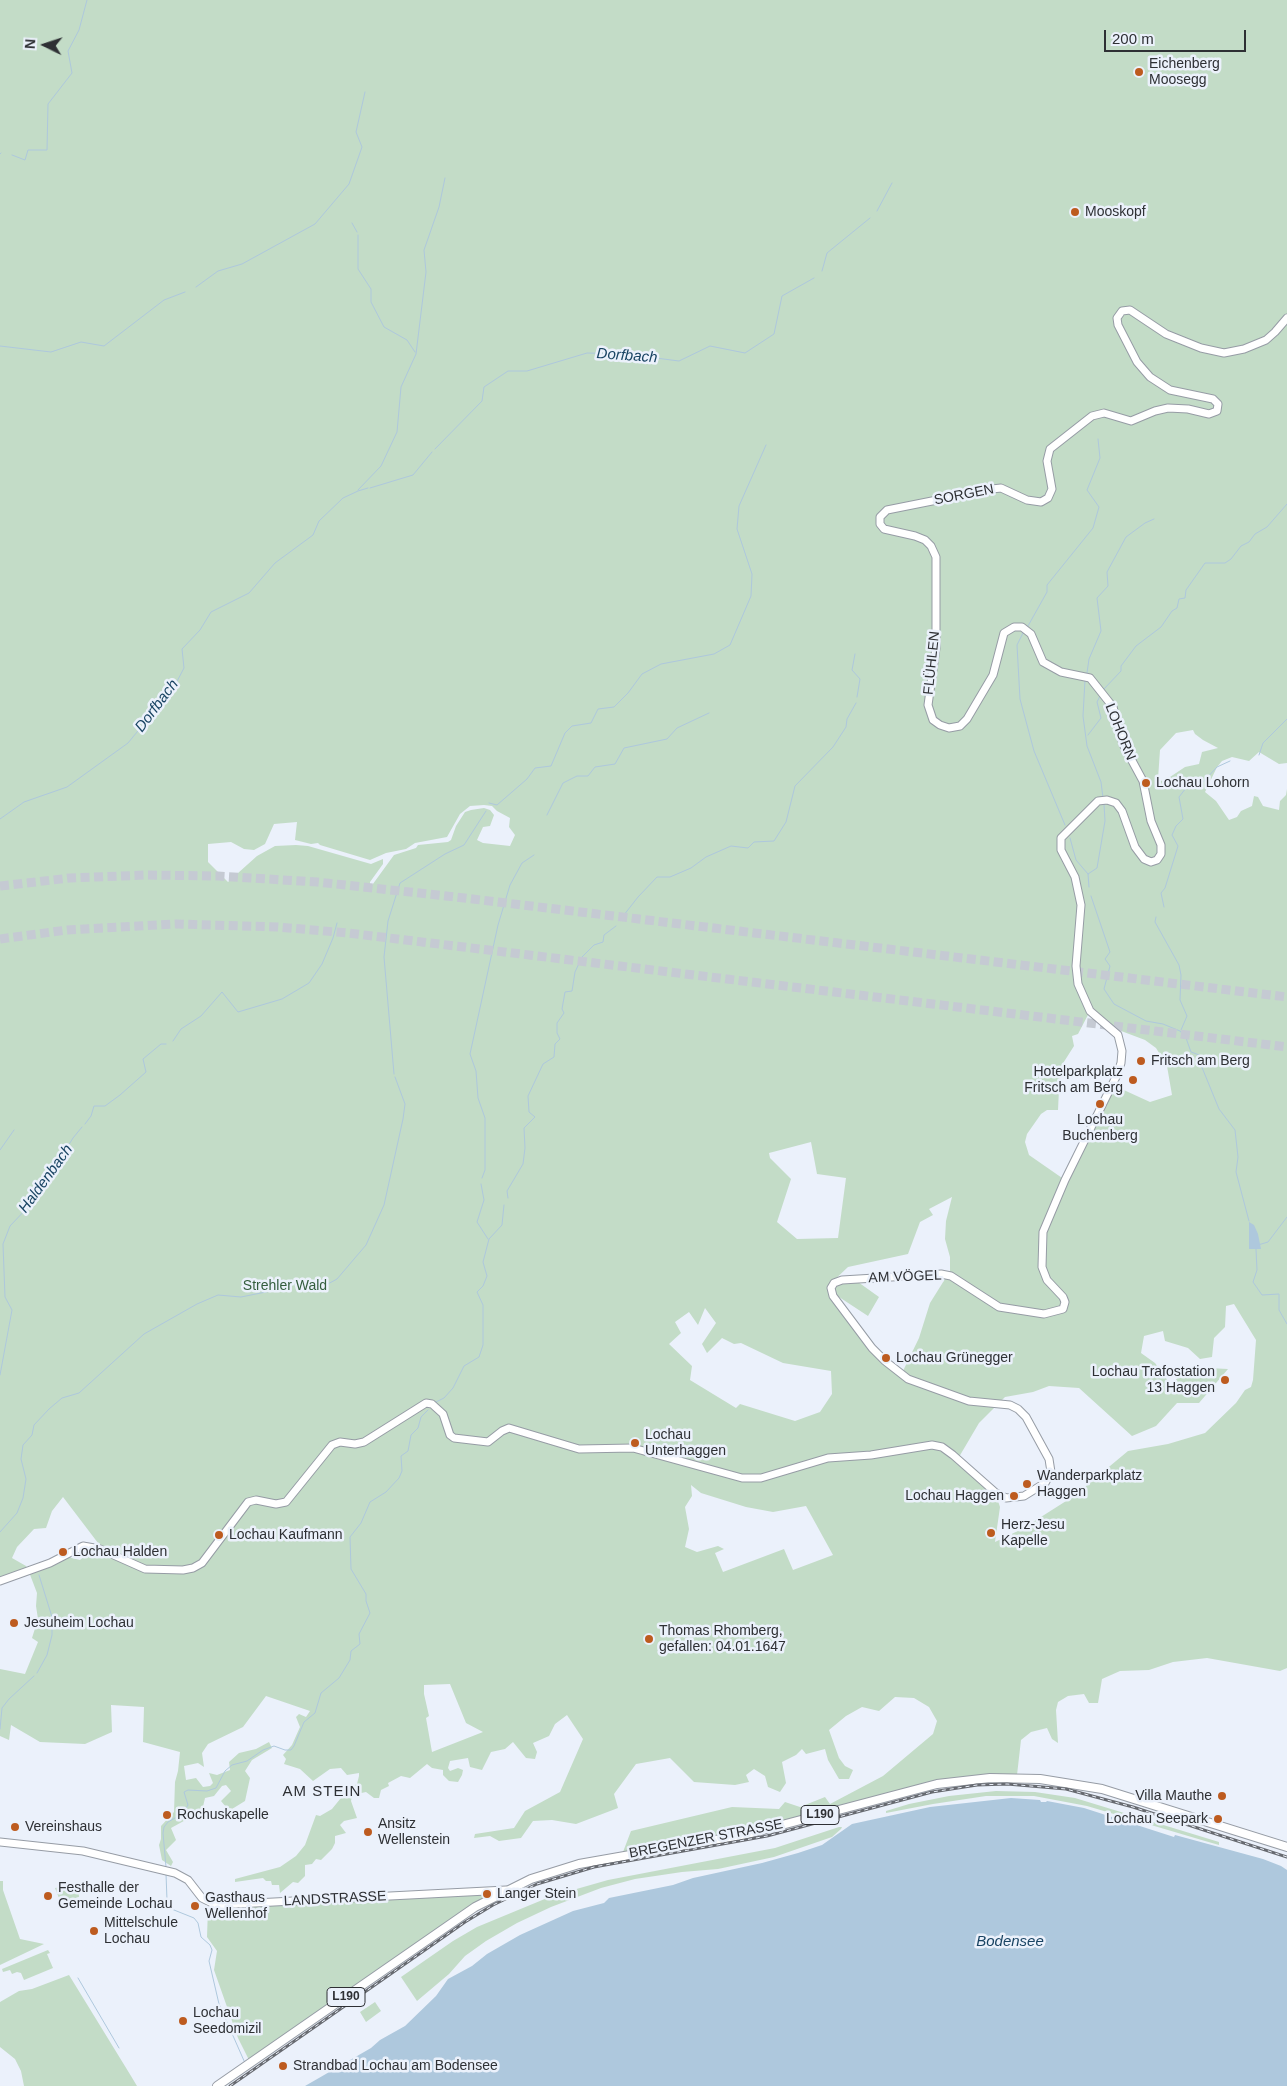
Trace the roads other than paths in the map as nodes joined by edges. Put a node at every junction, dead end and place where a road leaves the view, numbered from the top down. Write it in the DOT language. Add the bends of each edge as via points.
graph roads {
  1 [pos="1287,318"];
  2 [pos="936,583"];
  3 [pos="953,728"];
  4 [pos="1090,1011"];
  5 [pos="0,1581"];
  6 [pos="0,1842"];
  7 [pos="1287,1847"];
  8 [pos="506,1890"];
  9 [pos="217,2086"];
  1 -- 2 [label="street, SORGEN" via="1266,340 1224,353 1166,334 1130,310 1120,312 1118,326 1150,377 1170,390 1213,399 1218,404 1217,411 1210,414 1168,408 1131,421 1104,413 1092,416 1050,448 1047,461 1052,489 1048,498 1041,502 997,488 884,511 880,521 884,529 920,537 931,546 936,557"];
  2 -- 3 [label="street, FLÜHLEN" via="936,648 928,709 936,723"];
  3 -- 4 [label="street, LOHORN" via="964,723 974,710 993,675 1004,634 1014,627 1028,630 1040,658 1048,666 1086,677 1113,707 1123,744 1143,781 1150,822 1161,846 1161,854 1157,860 1148,861 1139,854 1122,810 1114,802 1102,800 1065,832 1060,842 1081,905 1076,975 1079,990"];
  4 -- 5 [label="street, AM VÖGEL" via="1118,1035 1122,1057 1116,1077 1043,1232 1042,1267 1047,1280 1064,1297 1064,1308 1044,1314 996,1306 951,1276 938,1274 842,1280 834,1283 831,1290 872,1348 908,1379 969,1401 1010,1405 1026,1417 1049,1459 1051,1472 1045,1483 1024,1496 1006,1498 942,1447 932,1445 828,1458 767,1477 742,1478 633,1448 579,1449 509,1428 488,1442 454,1438 443,1414 426,1403 364,1442 332,1445 286,1502 248,1502 202,1563 193,1568 145,1569 100,1549 83,1546 50,1563"];
  6 -- 8 [label="street, LANDSTRASSE" via="83,1852 166,1871 188,1880 206,1901 221,1905"];
  7 -- 8 [label="main road, BREGENZER STRASSE / L190" via="1102,1789 1040,1779 990,1778 937,1784 744,1834 579,1864"];
  8 -- 9 [label="main road, L190" via="438,1932"];
}
